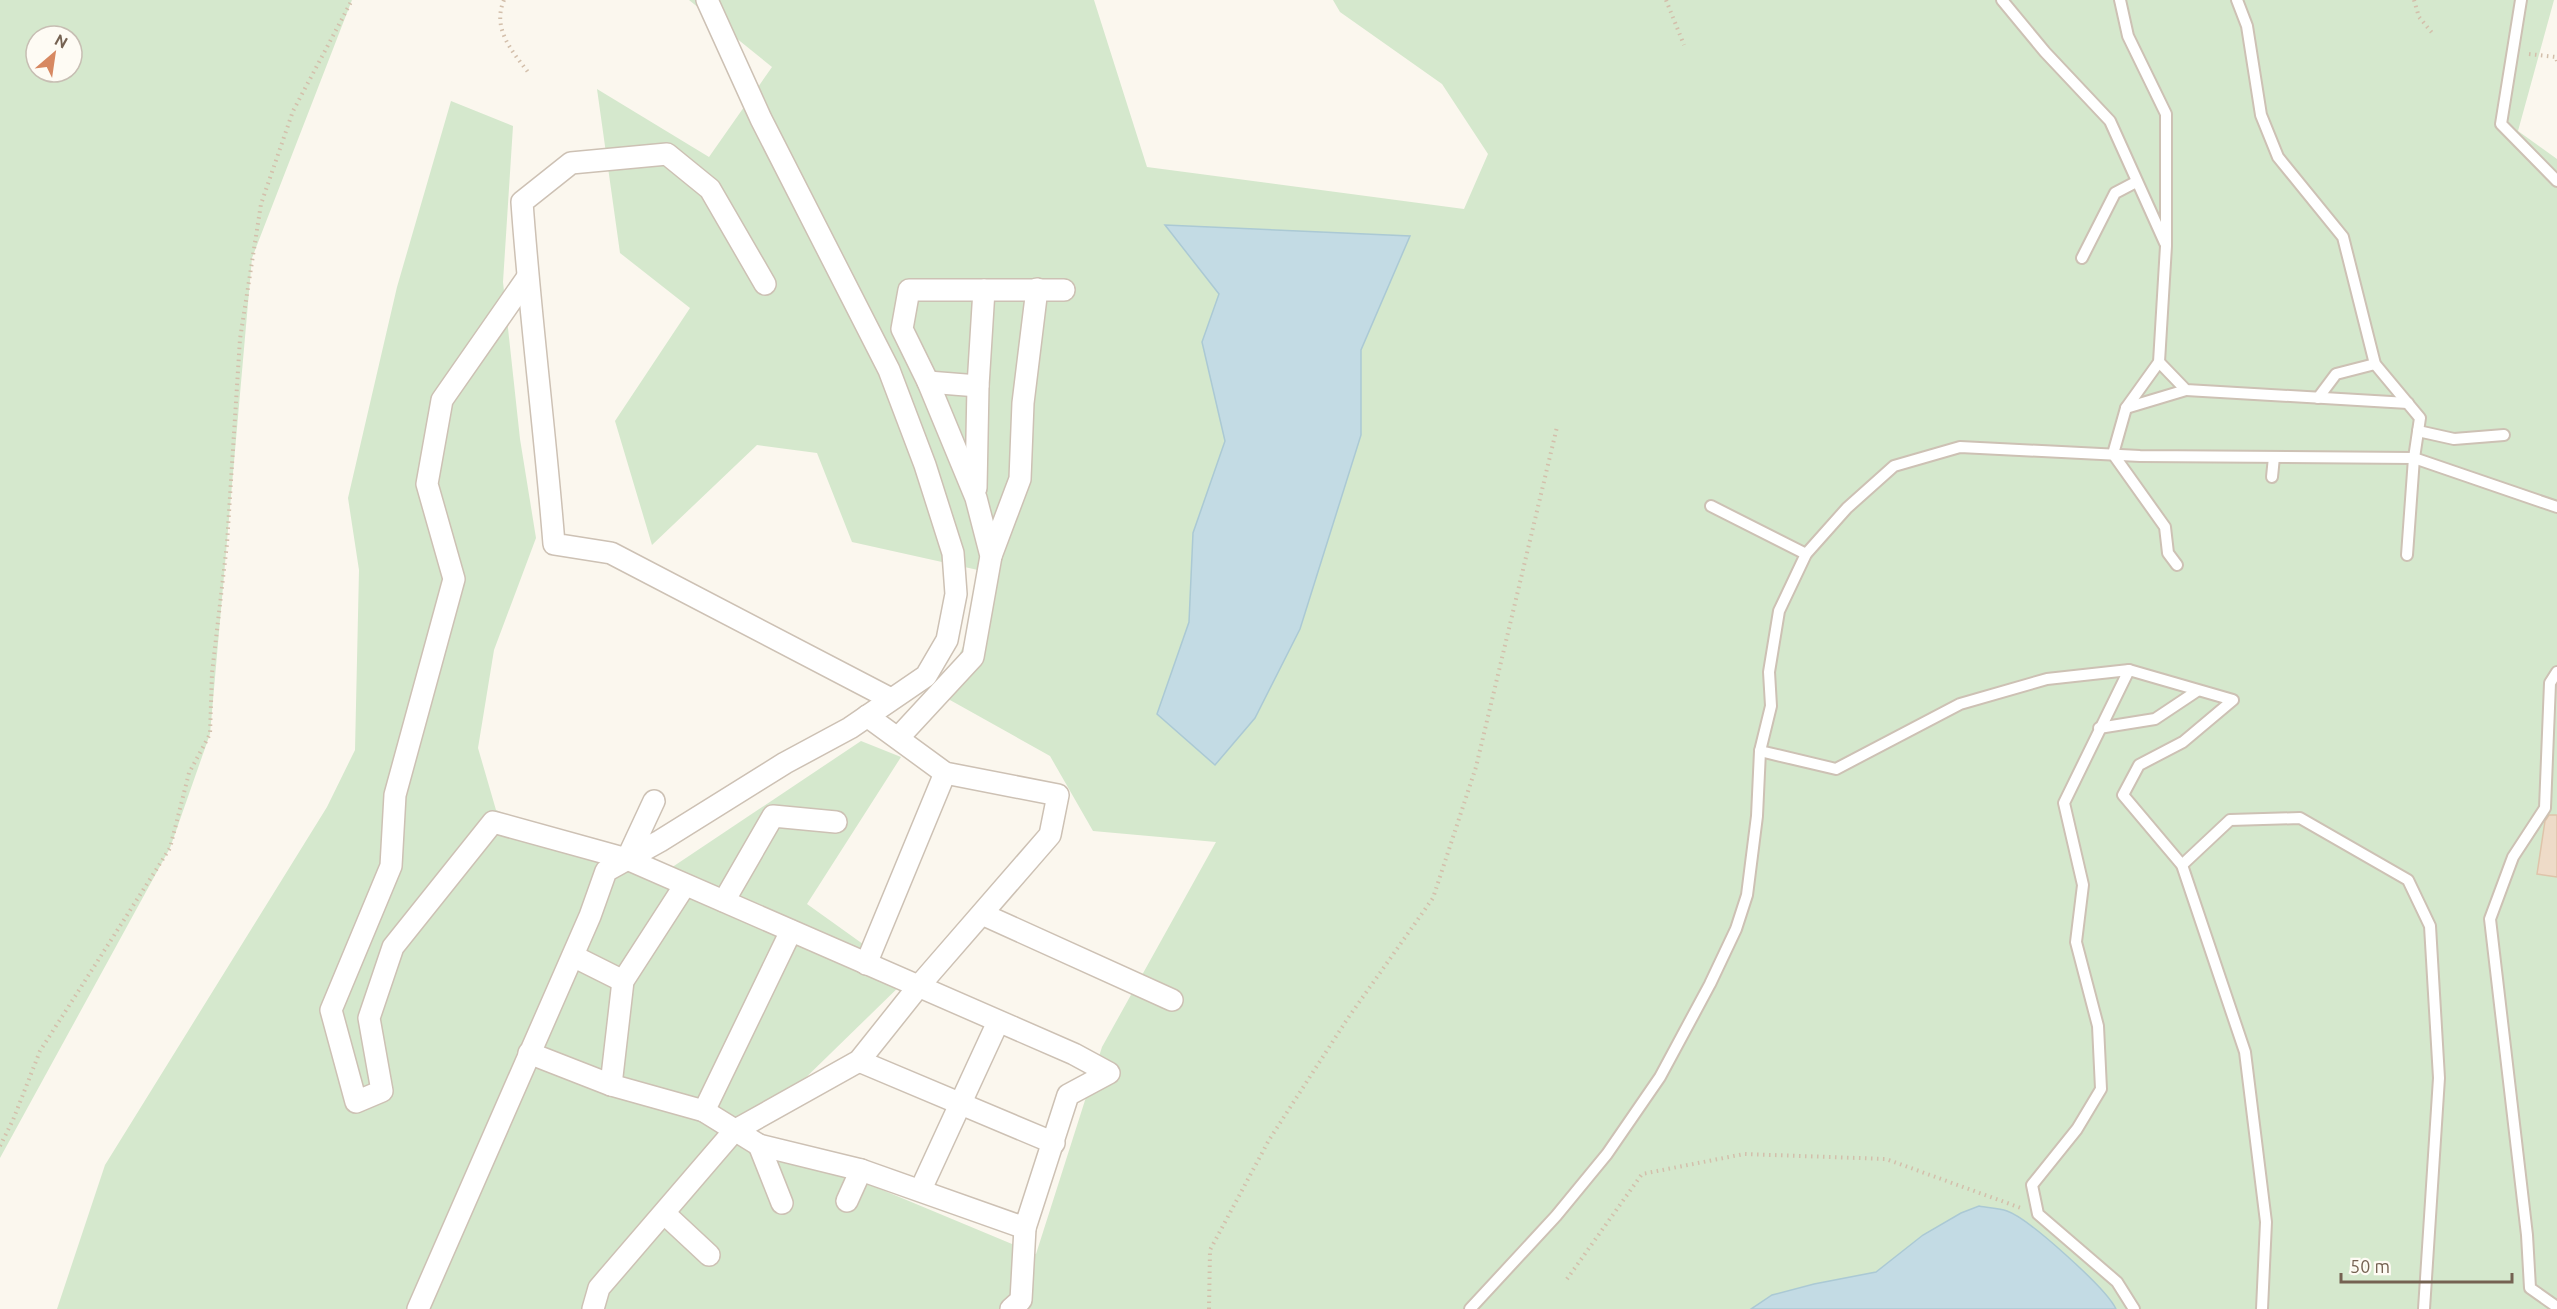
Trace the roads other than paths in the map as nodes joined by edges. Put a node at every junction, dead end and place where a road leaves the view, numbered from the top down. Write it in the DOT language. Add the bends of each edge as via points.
graph roads {
  1 [pos="707,0"];
  2 [pos="2002,0"];
  3 [pos="2120,0"];
  4 [pos="2237,0"];
  5 [pos="2521,0"];
  6 [pos="2557,181"];
  7 [pos="2136,182"];
  8 [pos="2166,246"];
  9 [pos="2082,258"];
  10 [pos="527,278"];
  11 [pos="765,284"];
  12 [pos="1037,289"];
  13 [pos="984,290"];
  14 [pos="1064,290"];
  15 [pos="2159,362"];
  16 [pos="2375,364"];
  17 [pos="928,382"];
  18 [pos="978,386"];
  19 [pos="2186,390"];
  20 [pos="2318,398"];
  21 [pos="2408,403"];
  22 [pos="2126,408"];
  23 [pos="2418,431"];
  24 [pos="2504,435"];
  25 [pos="2113,454"];
  26 [pos="2274,457"];
  27 [pos="2414,458"];
  28 [pos="2272,477"];
  29 [pos="976,498"];
  30 [pos="1711,506"];
  31 [pos="2557,507"];
  32 [pos="1806,554"];
  33 [pos="2407,555"];
  34 [pos="991,556"];
  35 [pos="2177,565"];
  36 [pos="2129,670"];
  37 [pos="2557,672"];
  38 [pos="2197,691"];
  39 [pos="891,699"];
  40 [pos="867,716"];
  41 [pos="2099,728"];
  42 [pos="898,738"];
  43 [pos="1760,752"];
  44 [pos="945,773"];
  45 [pos="654,801"];
  46 [pos="836,822"];
  47 [pos="627,859"];
  48 [pos="2182,865"];
  49 [pos="685,885"];
  50 [pos="724,902"];
  51 [pos="982,914"];
  52 [pos="791,931"];
  53 [pos="573,956"];
  54 [pos="866,964"];
  55 [pos="623,981"];
  56 [pos="918,987"];
  57 [pos="1172,1000"];
  58 [pos="998,1022"];
  59 [pos="529,1053"];
  60 [pos="859,1061"];
  61 [pos="611,1085"];
  62 [pos="960,1104"];
  63 [pos="704,1111"];
  64 [pos="734,1131"];
  65 [pos="1054,1143"];
  66 [pos="759,1145"];
  67 [pos="861,1170"];
  68 [pos="921,1189"];
  69 [pos="848,1201"];
  70 [pos="782,1203"];
  71 [pos="665,1214"];
  72 [pos="1025,1228"];
  73 [pos="709,1256"];
  74 [pos="2557,1307"];
  75 [pos="418,1309"];
  76 [pos="593,1309"];
  77 [pos="1011,1309"];
  78 [pos="1470,1309"];
  79 [pos="2134,1309"];
  80 [pos="2262,1309"];
  81 [pos="2424,1309"];
  1 -- 39 [label="street" via="761,119 889,370 953,553 956,594 947,640 926,676"];
  2 -- 7 [label="lane" via="2110,121"];
  3 -- 8 [label="lane" via="2128,36 2166,114"];
  4 -- 16 [label="lane" via="2247,26 2261,115 2278,158 2343,237"];
  5 -- 6 [label="lane" via="2501,124"];
  7 -- 8 [label="lane"];
  7 -- 9 [label="lane" via="2115,193"];
  8 -- 15 [label="lane"];
  10 -- 11 [label="street" via="522,202 571,163 667,154 710,189"];
  10 -- 39 [label="street" via="554,544 611,553"];
  10 -- 47 [label="street" via="442,400 427,484 454,579 395,795 391,866 331,1010 356,1102 382,1091 369,1018 393,947 493,822"];
  12 -- 13 [label="street"];
  12 -- 14 [label="street"];
  12 -- 34 [label="street" via="1023,404 1020,479"];
  13 -- 17 [label="street" via="909,290 902,329"];
  13 -- 18 [label="street"];
  15 -- 19 [label="lane"];
  15 -- 22 [label="lane"];
  16 -- 20 [label="lane" via="2336,374"];
  16 -- 21 [label="lane"];
  17 -- 18 [label="street"];
  17 -- 29 [label="street"];
  18 -- 29 [label="street"];
  19 -- 20 [label="lane"];
  19 -- 22 [label="lane"];
  20 -- 21 [label="lane"];
  21 -- 23 [label="lane" via="2420,418"];
  22 -- 25 [label="lane"];
  23 -- 24 [label="lane" via="2454,439"];
  23 -- 27 [label="lane"];
  25 -- 26 [label="lane"];
  25 -- 32 [label="lane" via="1960,447 1894,466 1847,508"];
  25 -- 35 [label="lane" via="2165,527 2168,554"];
  26 -- 27 [label="lane"];
  26 -- 28 [label="lane"];
  27 -- 31 [label="lane"];
  27 -- 33 [label="lane"];
  29 -- 34 [label="street"];
  30 -- 32 [label="lane"];
  32 -- 43 [label="lane" via="1779,611 1769,672 1771,706"];
  34 -- 42 [label="street" via="973,657"];
  36 -- 38 [label="lane"];
  36 -- 41 [label="lane"];
  36 -- 43 [label="lane" via="2047,679 1960,704 1836,769"];
  37 -- 74 [label="lane" via="2550,683 2545,808 2512,857 2490,918 2530,1288"];
  38 -- 41 [label="lane" via="2155,719"];
  38 -- 48 [label="lane" via="2233,700 2183,742 2139,765 2123,795"];
  39 -- 40 [label="street"];
  40 -- 42 [label="street"];
  40 -- 47 [label="street"];
  41 -- 79 [label="lane" via="2064,803 2083,885 2076,942 2098,1026 2102,1089 2077,1129 2032,1185 2038,1214 2117,1282"];
  42 -- 44 [label="street"];
  43 -- 78 [label="lane" via="1757,816 1746,895 1736,929 1710,984 1660,1077 1607,1154"];
  44 -- 51 [label="street" via="1058,795 1050,835"];
  44 -- 54 [label="street"];
  45 -- 47 [label="street"];
  46 -- 50 [label="street" via="772,816"];
  47 -- 49 [label="street"];
  47 -- 53 [label="street" via="606,871"];
  48 -- 80 [label="lane" via="2245,1052 2266,1222"];
  48 -- 81 [label="lane" via="2230,820 2300,818 2408,880 2430,926 2439,1078"];
  49 -- 50 [label="street"];
  49 -- 55 [label="street"];
  50 -- 52 [label="street"];
  51 -- 56 [label="street"];
  51 -- 57 [label="street"];
  52 -- 54 [label="street"];
  52 -- 63 [label="street"];
  53 -- 55 [label="street"];
  53 -- 59 [label="street"];
  54 -- 56 [label="street"];
  55 -- 61 [label="street"];
  56 -- 58 [label="street"];
  56 -- 60 [label="street"];
  58 -- 62 [label="street"];
  58 -- 65 [label="street" via="1109,1073 1068,1095"];
  59 -- 61 [label="street"];
  59 -- 75 [label="street"];
  60 -- 62 [label="street"];
  60 -- 64 [label="street"];
  61 -- 63 [label="street"];
  62 -- 65 [label="street"];
  62 -- 68 [label="street"];
  63 -- 64 [label="street"];
  64 -- 66 [label="street"];
  64 -- 71 [label="street"];
  65 -- 72 [label="street"];
  66 -- 67 [label="street"];
  66 -- 70 [label="street"];
  67 -- 68 [label="street"];
  67 -- 69 [label="street"];
  68 -- 72 [label="street"];
  71 -- 73 [label="street"];
  71 -- 76 [label="street" via="599,1288"];
  72 -- 77 [label="street" via="1021,1300"];
}
